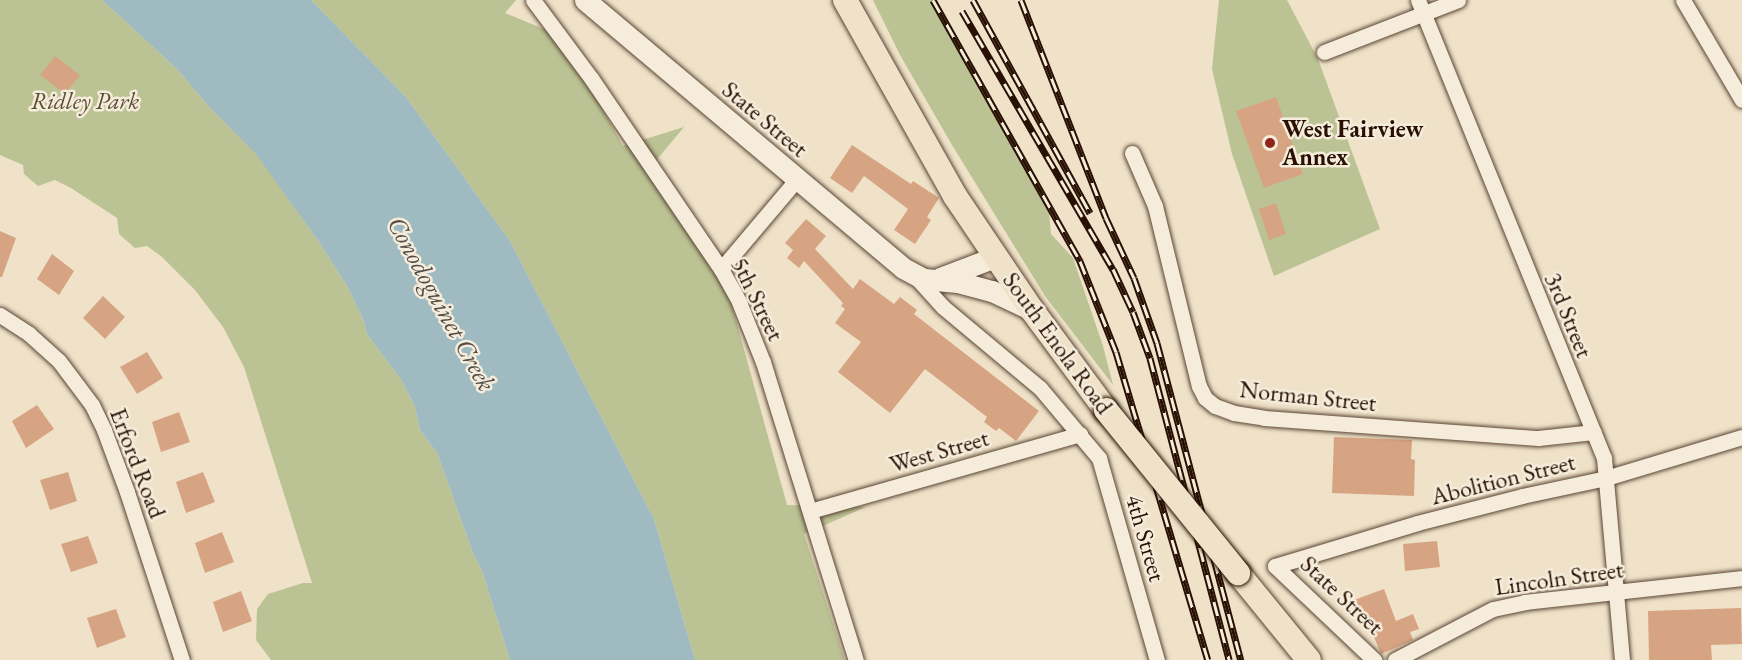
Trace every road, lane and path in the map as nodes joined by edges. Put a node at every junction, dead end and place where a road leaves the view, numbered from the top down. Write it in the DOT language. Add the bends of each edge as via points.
graph roads {
  1 [pos="533,0"];
  2 [pos="585,0"];
  3 [pos="845,0"];
  4 [pos="1458,0"];
  5 [pos="1683,0"];
  6 [pos="1422,7"];
  7 [pos="1324,52"];
  8 [pos="1742,100"];
  9 [pos="1132,153"];
  10 [pos="796,179"];
  11 [pos="995,256"];
  12 [pos="721,269"];
  13 [pos="913,274"];
  14 [pos="936,279"];
  15 [pos="1032,310"];
  16 [pos="0,315"];
  17 [pos="1594,432"];
  18 [pos="1080,434"];
  19 [pos="1742,437"];
  20 [pos="1606,477"];
  21 [pos="810,511"];
  22 [pos="1275,566"];
  23 [pos="1742,578"];
  24 [pos="1616,591"];
  25 [pos="182,660"];
  26 [pos="856,660"];
  27 [pos="1157,660"];
  28 [pos="1309,660"];
  29 [pos="1374,660"];
  30 [pos="1395,660"];
  31 [pos="1622,660"];
  1 -- 12 [label="street, 5th Street"];
  2 -- 10 [label="main road, State Street"];
  3 -- 11 [label="main road, South Enola Road" via="922,141"];
  4 -- 6 [label="street"];
  5 -- 8 [label="street"];
  6 -- 7 [label="street"];
  6 -- 17 [label="street, 3rd Street"];
  9 -- 17 [label="street, Norman Street" via="1155,206 1199,386 1215,406 1264,418 1538,438"];
  10 -- 12 [label="street"];
  10 -- 13 [label="main road, State Street"];
  11 -- 14 [label="main road"];
  11 -- 15 [label="main road, South Enola Road"];
  12 -- 21 [label="street, 5th Street" via="745,314 763,362"];
  13 -- 14 [label="main road, State Street"];
  13 -- 18 [label="street, State Street" via="942,307 1040,388"];
  14 -- 15 [label="main road, State Street" via="974,285"];
  15 -- 28 [label="main road, South Enola Road, bridge" via="1106,410"];
  16 -- 25 [label="street, Erford Road" via="29,334 58,362 92,405 127,492"];
  17 -- 20 [label="street, 3rd Street"];
  18 -- 21 [label="street, West Street"];
  18 -- 27 [label="street, 4th Street" via="1102,466"];
  19 -- 20 [label="street, Abolition Street"];
  20 -- 22 [label="street, Abolition Street" via="1439,517"];
  20 -- 24 [label="street, 3rd Street"];
  21 -- 26 [label="street, 5th Street"];
  22 -- 29 [label="street, State Street"];
  23 -- 24 [label="street, Lincoln Street"];
  24 -- 30 [label="street, Lincoln Street" via="1493,609"];
  24 -- 31 [label="street, 3rd Street"];
}
